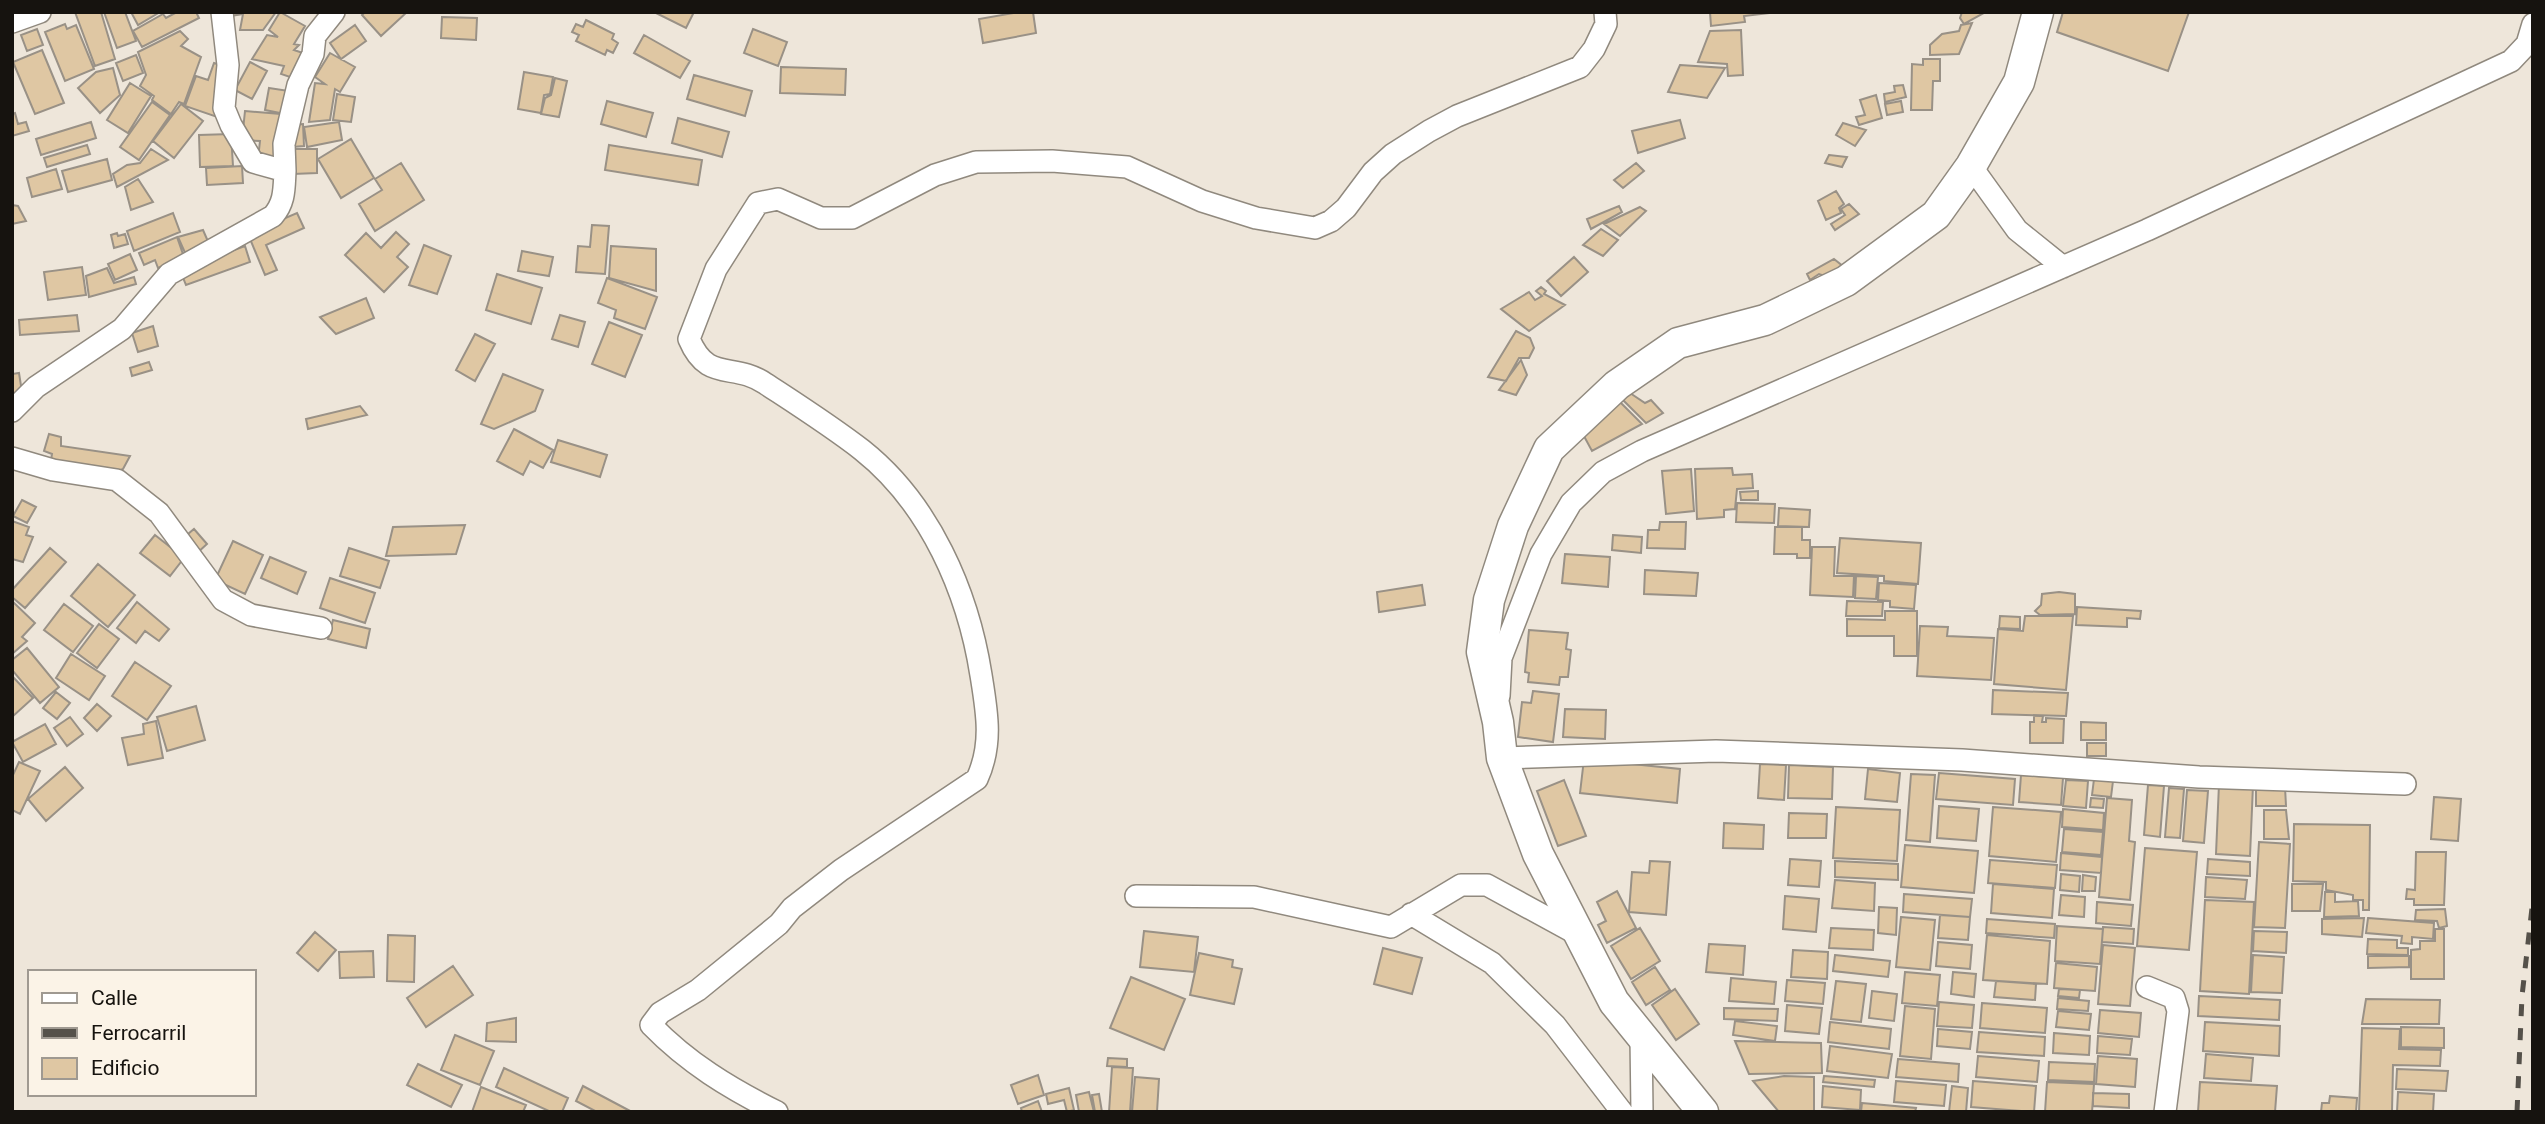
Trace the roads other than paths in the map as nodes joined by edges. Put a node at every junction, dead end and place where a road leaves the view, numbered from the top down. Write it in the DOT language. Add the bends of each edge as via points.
graph roads {
  1 [pos="40,12"];
  2 [pos="222,12"];
  3 [pos="334,12"];
  4 [pos="1605,12"];
  5 [pos="2038,12"];
  6 [pos="12,22"];
  7 [pos="2533,23"];
  8 [pos="1971,166"];
  9 [pos="285,171"];
  10 [pos="2063,267"];
  11 [pos="12,411"];
  12 [pos="12,458"];
  13 [pos="321,628"];
  14 [pos="1498,722"];
  15 [pos="1502,758"];
  16 [pos="2405,784"];
  17 [pos="1136,896"];
  18 [pos="1411,914"];
  19 [pos="1577,934"];
  20 [pos="2147,987"];
  21 [pos="1641,1036"];
  22 [pos="777,1112"];
  23 [pos="1622,1112"];
  24 [pos="1642,1112"];
  25 [pos="1703,1112"];
  26 [pos="2165,1112"];
  1 -- 6 [label="street"];
  2 -- 9 [label="street" via="228,65 225,108 230,125 253,162"];
  3 -- 9 [label="street" via="315,36 313,54 298,85 284,144"];
  4 -- 22 [label="street" via="1606,23 1580,67 1429,131 1393,154 1346,208 1315,228 1256,218 1202,201 1127,167 1052,161 976,162 935,175 852,218 821,219 778,198 758,204 716,269 689,339 697,358 716,370 752,374 864,452 915,506 950,566 976,640 989,722 986,758 977,779 841,870 698,990 660,1013 651,1025 677,1051 728,1088"];
  5 -- 8 [label="street" via="2019,82"];
  7 -- 10 [label="street" via="2527,44 2511,61"];
  8 -- 10 [label="street" via="2017,230"];
  8 -- 14 [label="street" via="1936,215 1846,281 1765,320 1678,343 1617,385 1549,449 1513,526 1489,600 1482,652"];
  9 -- 11 [label="street" via="284,200 273,216 169,274 122,329 36,387"];
  10 -- 14 [label="street" via="1603,472 1572,503 1541,554 1502,658"];
  12 -- 13 [label="street" via="117,480 159,513 223,600 251,615"];
  14 -- 15 [label="street"];
  15 -- 16 [label="street" via="1716,751"];
  15 -- 19 [label="street" via="1538,854"];
  17 -- 18 [label="street" via="1254,897 1391,927"];
  18 -- 19 [label="street" via="1461,885 1487,885"];
  18 -- 23 [label="street" via="1492,963 1555,1026"];
  19 -- 21 [label="street" via="1614,1002"];
  20 -- 26 [label="street" via="2174,998 2178,1011"];
  21 -- 24 [label="street"];
  21 -- 25 [label="street"];
}
